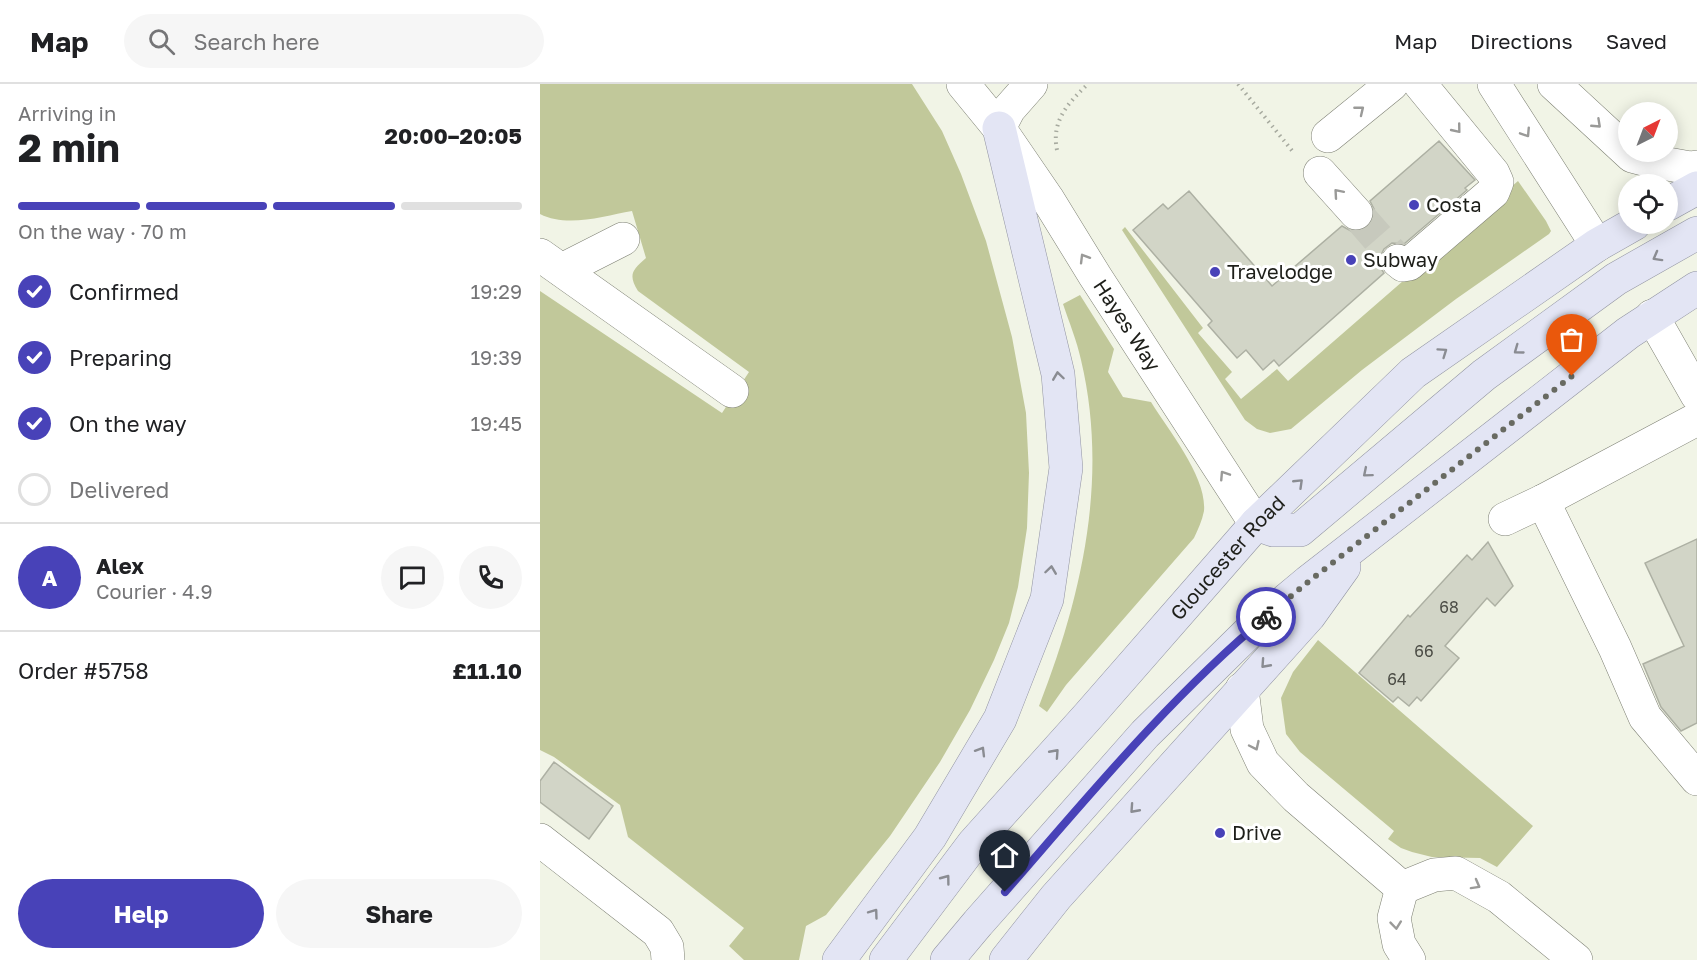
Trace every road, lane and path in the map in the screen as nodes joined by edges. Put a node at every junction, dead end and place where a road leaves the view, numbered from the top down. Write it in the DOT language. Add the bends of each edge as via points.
graph roads {
  1 [pos="963,84"];
  2 [pos="1031,84"];
  3 [pos="1088,84"];
  4 [pos="1238,84"];
  5 [pos="1392,84"];
  6 [pos="1420,84"];
  7 [pos="1494,84"];
  8 [pos="1554,84"];
  9 [pos="999,128"];
  10 [pos="1328,136"];
  11 [pos="1063,160"];
  12 [pos="1311,167"];
  13 [pos="1697,167"];
  14 [pos="1697,188"];
  15 [pos="1678,198"];
  16 [pos="1356,213"];
  17 [pos="1618,233"];
  18 [pos="1697,233"];
  19 [pos="623,238"];
  20 [pos="1597,245"];
  21 [pos="1398,261"];
  22 [pos="551,262"];
  23 [pos="1616,279"];
  24 [pos="1697,288"];
  25 [pos="1640,324"];
  26 [pos="732,391"];
  27 [pos="1697,395"];
  28 [pos="1697,419"];
  29 [pos="1544,501"];
  30 [pos="1505,519"];
  31 [pos="1256,524"];
  32 [pos="1367,537"];
  33 [pos="1242,689"];
  34 [pos="1697,780"];
  35 [pos="540,840"];
  36 [pos="1402,888"];
  37 [pos="668,960"];
  38 [pos="839,960"];
  39 [pos="886,960"];
  40 [pos="947,960"];
  41 [pos="1006,960"];
  42 [pos="1409,960"];
  43 [pos="1576,960"];
  1 -- 9 [label="street, Hayes Way"];
  2 -- 9 [label="street"];
  3 -- 11 [label="path" via="1067,107 1055,129 1057,150"];
  4 -- 12 [label="path"];
  10 -- 5 [label="street, one-way"];
  6 -- 21 [label="street, one-way" via="1493,172 1497,182 1493,192 1409,264"];
  7 -- 20 [label="street, one-way"];
  8 -- 13 [label="street, one-way" via="1632,156"];
  31 -- 9 [label="street, Hayes Way, one-way"];
  38 -- 9 [label="main road, one-way" via="930,837 1000,719 1047,599 1066,468 1058,374"];
  16 -- 12 [label="street, one-way"];
  14 -- 15 [label="main road"];
  17 -- 20 [label="main road, Gloucester Road"];
  18 -- 23 [label="main road, one-way"];
  19 -- 22 [label="street"];
  20 -- 23 [label="main road"];
  31 -- 20 [label="main road, Gloucester Road, one-way" via="1413,373"];
  22 -- 26 [label="street"];
  23 -- 25 [label="main road" via="1627,298 1630,316"];
  23 -- 31 [label="main road, one-way" via="1484,375 1300,530 1273,530"];
  24 -- 25 [label="main road"];
  25 -- 27 [label="street"];
  25 -- 32 [label="main road"];
  28 -- 29 [label="street"];
  29 -- 30 [label="street"];
  29 -- 34 [label="street" via="1645,717"];
  39 -- 31 [label="main road, Gloucester Road, one-way" via="974,843"];
  32 -- 33 [label="main road, one-way" via="1309,616"];
  32 -- 40 [label="main road" via="1253,628 1182,695"];
  33 -- 36 [label="street, one-way" via="1247,729 1263,763 1296,797"];
  33 -- 41 [label="main road, one-way" via="1056,897"];
  35 -- 37 [label="street" via="658,932 667,947"];
  36 -- 42 [label="street, one-way" via="1394,918 1398,944"];
  36 -- 43 [label="street, one-way" via="1434,875 1455,873 1498,897"];
}
